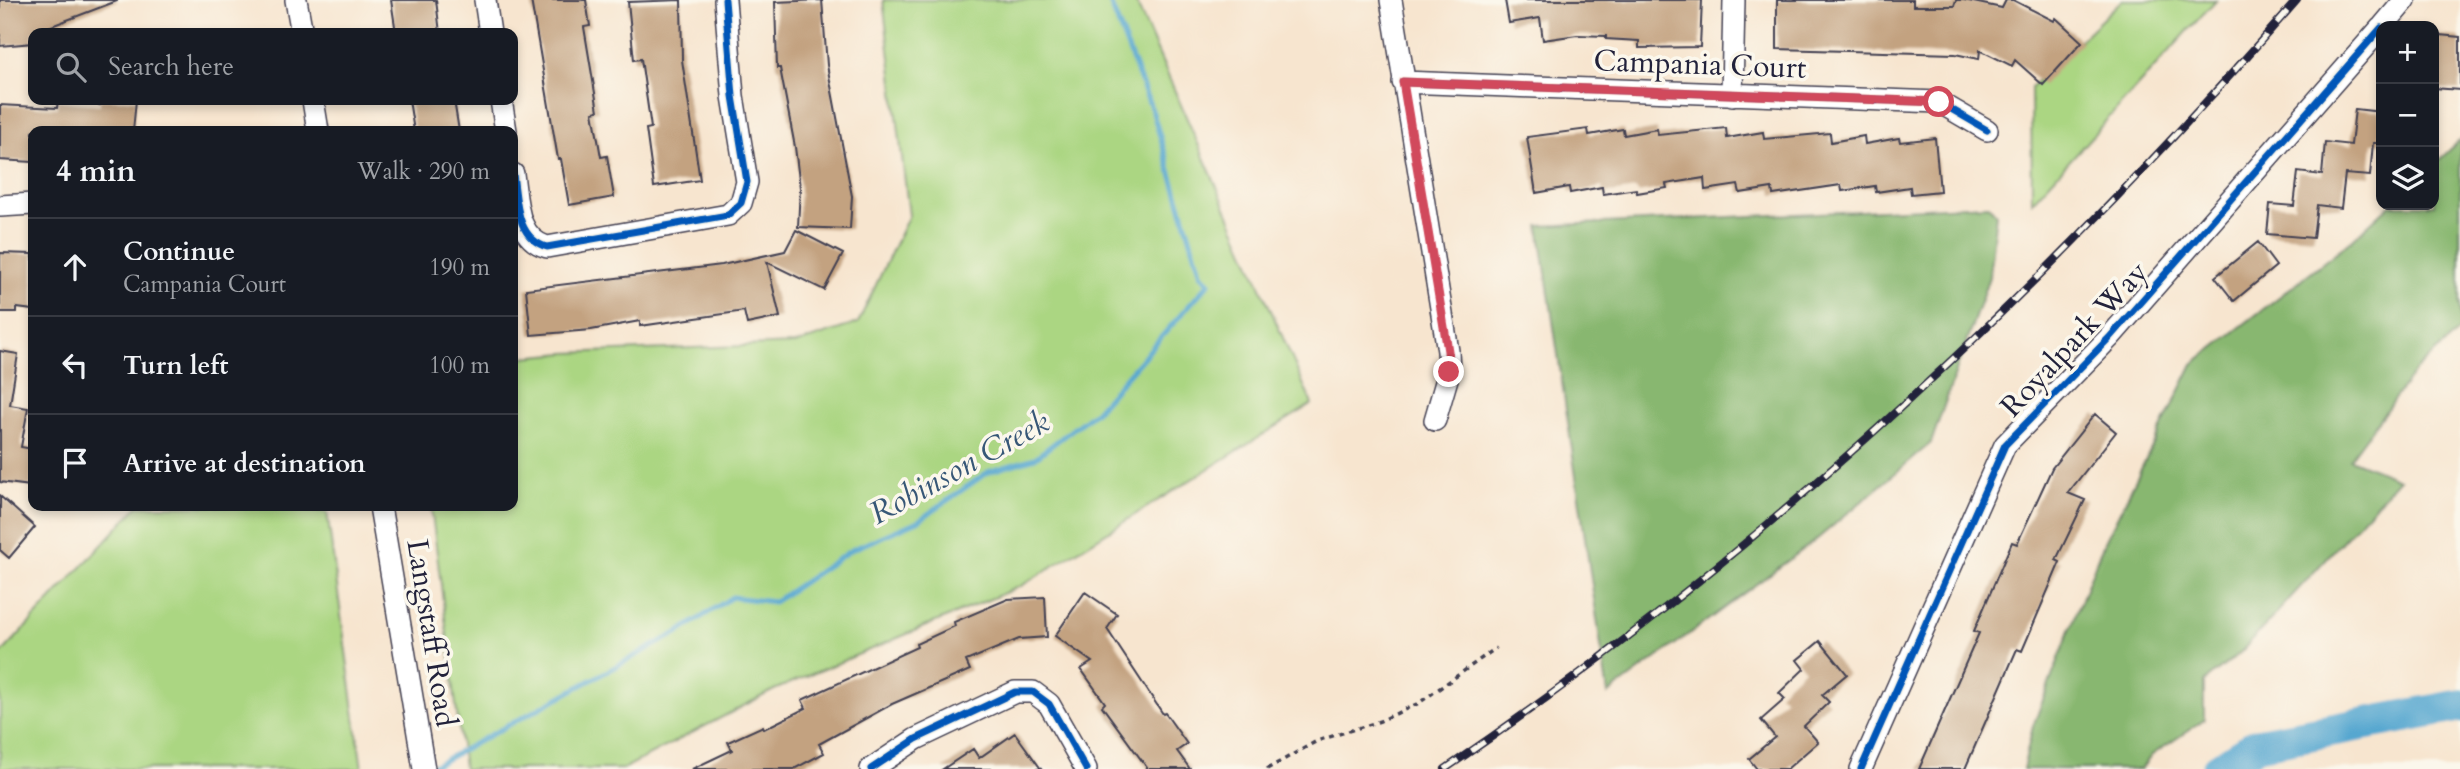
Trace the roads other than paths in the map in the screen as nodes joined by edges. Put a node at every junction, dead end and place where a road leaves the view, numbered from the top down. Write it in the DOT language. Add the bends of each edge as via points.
graph roads {
  1 [pos="296,0"];
  2 [pos="485,0"];
  3 [pos="725,0"];
  4 [pos="1391,0"];
  5 [pos="1734,0"];
  6 [pos="2405,0"];
  7 [pos="2387,21"];
  8 [pos="301,28"];
  9 [pos="489,28"];
  10 [pos="2376,34"];
  11 [pos="1403,82"];
  12 [pos="1732,95"];
  13 [pos="314,105"];
  14 [pos="502,105"];
  15 [pos="317,126"];
  16 [pos="505,126"];
  17 [pos="1987,130"];
  18 [pos="28,204"];
  19 [pos="518,204"];
  20 [pos="0,206"];
  21 [pos="1434,420"];
  22 [pos="381,511"];
  23 [pos="424,769"];
  24 [pos="871,769"];
  25 [pos="1086,769"];
  26 [pos="1861,769"];
  1 -- 8 [label="street"];
  2 -- 9 [label="street"];
  3 -- 19 [label="street" via="733,96 747,182 740,203 728,215 547,247 526,234"];
  4 -- 11 [label="street"];
  5 -- 12 [label="street"];
  6 -- 7 [label="street, Royalpark Way"];
  10 -- 26 [label="street, Royalpark Way" via="2109,338 2005,445"];
  11 -- 12 [label="street, Campania Court"];
  11 -- 21 [label="street" via="1448,351 1449,372"];
  12 -- 17 [label="street, Campania Court" via="1939,102"];
  13 -- 15 [label="street"];
  14 -- 16 [label="street"];
  18 -- 20 [label="street"];
  22 -- 23 [label="street, Langstaff Road"];
  24 -- 25 [label="street" via="916,739 1015,692 1033,692 1049,704"];
}
